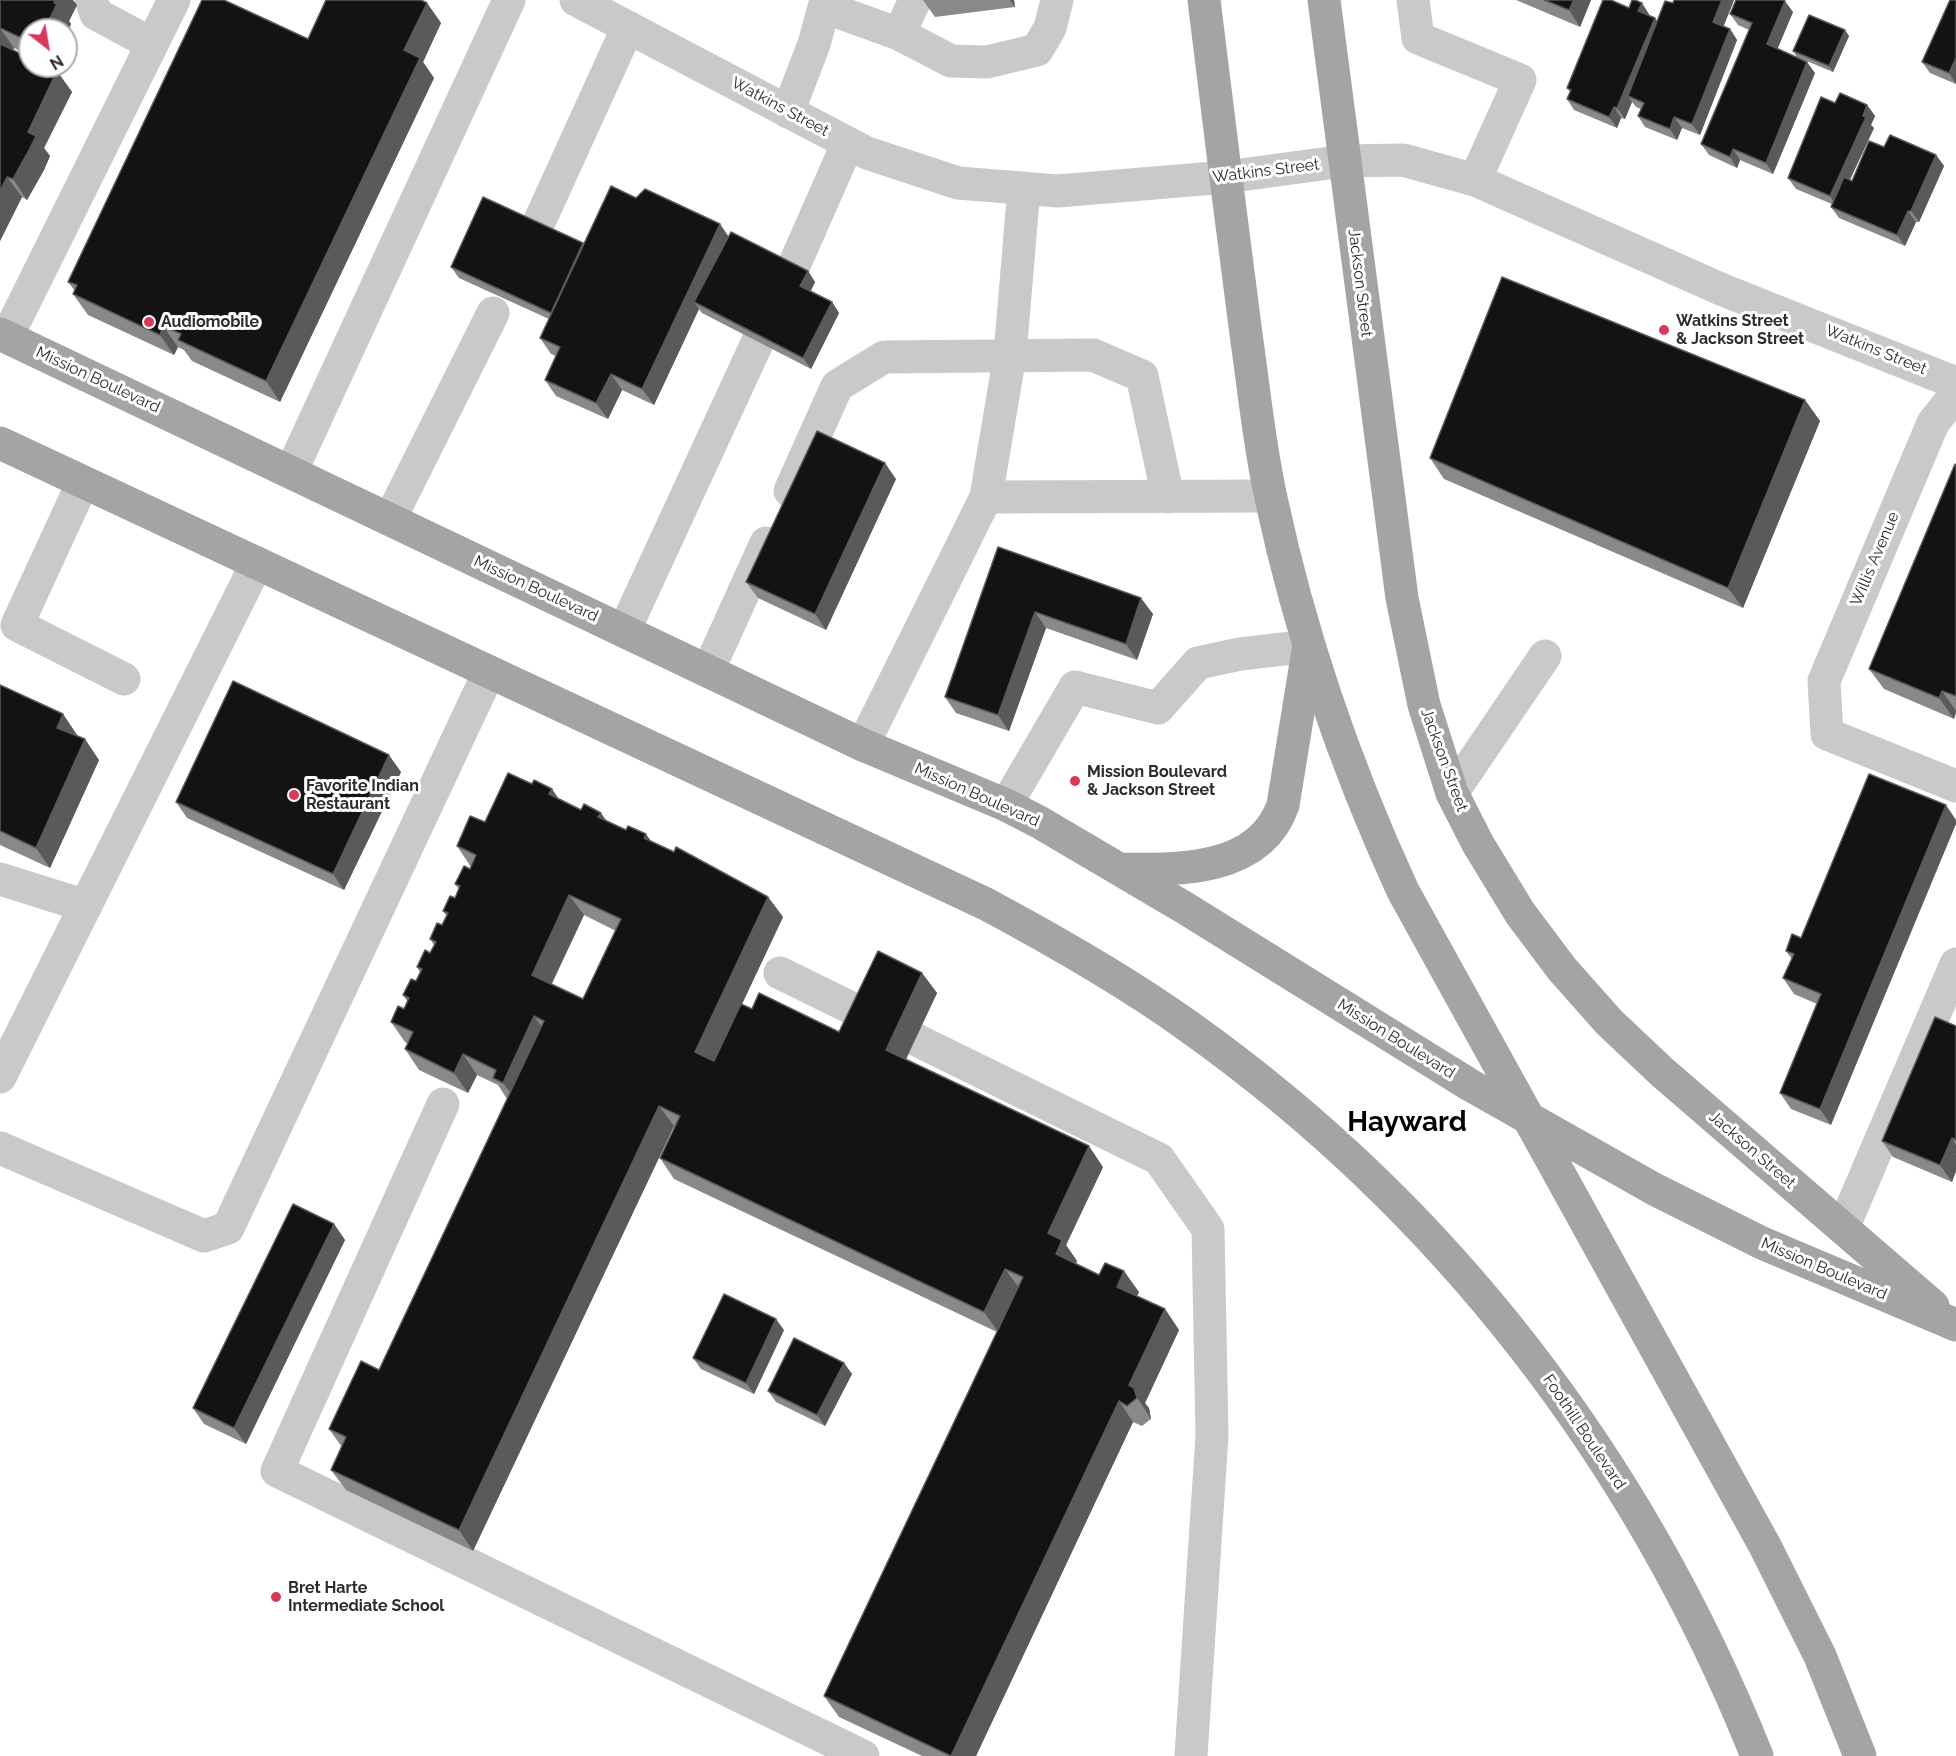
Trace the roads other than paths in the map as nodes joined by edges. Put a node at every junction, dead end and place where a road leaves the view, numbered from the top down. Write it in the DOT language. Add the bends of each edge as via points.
graph roads {
  1 [pos="91,0"];
  2 [pos="174,0"];
  3 [pos="509,0"];
  4 [pos="576,0"];
  5 [pos="915,0"];
  6 [pos="1204,0"];
  7 [pos="1324,0"];
  8 [pos="1413,0"];
  9 [pos="825,4"];
  10 [pos="1049,10"];
  11 [pos="628,27"];
  12 [pos="899,34"];
  13 [pos="152,44"];
  14 [pos="788,112"];
  15 [pos="848,143"];
  16 [pos="1344,161"];
  17 [pos="1226,177"];
  18 [pos="1474,180"];
  19 [pos="1024,188"];
  20 [pos="541,219"];
  21 [pos="792,270"];
  22 [pos="493,313"];
  23 [pos="4,335"];
  24 [pos="758,341"];
  25 [pos="1010,355"];
  26 [pos="1956,383"];
  27 [pos="1956,394"];
  28 [pos="0,443"];
  29 [pos="291,472"];
  30 [pos="83,482"];
  31 [pos="1270,496"];
  32 [pos="986,497"];
  33 [pos="1168,497"];
  34 [pos="390,519"];
  35 [pos="257,563"];
  36 [pos="9,621"];
  37 [pos="624,631"];
  38 [pos="1309,646"];
  39 [pos="1545,656"];
  40 [pos="708,670"];
  41 [pos="489,672"];
  42 [pos="124,679"];
  43 [pos="863,745"];
  44 [pos="1956,786"];
  45 [pos="1452,793"];
  46 [pos="1006,805"];
  47 [pos="1119,869"];
  48 [pos="0,879"];
  49 [pos="86,906"];
  50 [pos="1956,964"];
  51 [pos="780,973"];
  52 [pos="0,1077"];
  53 [pos="443,1104"];
  54 [pos="1528,1118"];
  55 [pos="0,1148"];
  56 [pos="1843,1228"];
  57 [pos="1955,1325"];
  58 [pos="863,1756"];
  59 [pos="1191,1756"];
  60 [pos="1757,1756"];
  61 [pos="1860,1756"];
  1 -- 13 [label="street" via="96,14"];
  2 -- 13 [label="street"];
  3 -- 29 [label="street"];
  4 -- 11 [label="street, Watkins Street"];
  5 -- 12 [label="street"];
  6 -- 17 [label="main road"];
  7 -- 16 [label="main road, Jackson Street"];
  8 -- 18 [label="street" via="1418,38 1520,80"];
  9 -- 12 [label="street"];
  9 -- 14 [label="street"];
  10 -- 12 [label="street" via="1037,50 987,62 951,61"];
  11 -- 14 [label="street, Watkins Street"];
  11 -- 20 [label="street"];
  13 -- 23 [label="street"];
  14 -- 15 [label="street, Watkins Street"];
  15 -- 19 [label="street, Watkins Street" via="958,183"];
  15 -- 21 [label="street"];
  16 -- 17 [label="street, Watkins Street"];
  16 -- 18 [label="street, Watkins Street" via="1403,160"];
  16 -- 45 [label="main road, Jackson Street" via="1402,598 1424,705"];
  17 -- 19 [label="street, Watkins Street" via="1058,191"];
  17 -- 31 [label="main road"];
  18 -- 26 [label="street, Watkins Street" via="1723,290"];
  19 -- 25 [label="street"];
  22 -- 34 [label="street"];
  23 -- 29 [label="main road, Mission Boulevard"];
  24 -- 37 [label="street"];
  25 -- 32 [label="street"];
  25 -- 33 [label="street" via="1093,355 1142,376"];
  25 -- 40 [label="street" via="884,357 837,386"];
  27 -- 44 [label="street, Willis Avenue" via="1933,423 1824,681 1827,734"];
  28 -- 30 [label="main road"];
  29 -- 34 [label="main road, Mission Boulevard"];
  30 -- 35 [label="main road"];
  30 -- 36 [label="street"];
  31 -- 33 [label="street"];
  31 -- 38 [label="main road"];
  32 -- 33 [label="street"];
  32 -- 43 [label="street"];
  34 -- 37 [label="main road, Mission Boulevard"];
  35 -- 41 [label="main road"];
  35 -- 49 [label="street"];
  36 -- 42 [label="street"];
  37 -- 40 [label="main road, Mission Boulevard"];
  38 -- 46 [label="street" via="1198,663 1158,708 1076,687"];
  38 -- 47 [label="main road" via="1284,798 1272,828 1240,854 1205,866"];
  38 -- 54 [label="main road" via="1354,777 1403,891"];
  39 -- 45 [label="street"];
  40 -- 43 [label="main road, Mission Boulevard"];
  41 -- 55 [label="street" via="228,1228 204,1236"];
  41 -- 60 [label="main road, Foothill Boulevard" via="1035,930 1188,1025 1293,1106 1346,1152 1462,1271 1526,1347 1578,1419 1663,1557"];
  43 -- 46 [label="main road, Mission Boulevard"];
  45 -- 56 [label="main road, Jackson Street" via="1520,913 1586,997 1662,1072"];
  46 -- 47 [label="main road, Mission Boulevard"];
  47 -- 54 [label="main road, Mission Boulevard"];
  48 -- 49 [label="street"];
  49 -- 52 [label="street"];
  50 -- 56 [label="street"];
  51 -- 59 [label="street" via="1159,1159 1208,1229 1212,1435"];
  53 -- 58 [label="street" via="277,1472"];
  54 -- 57 [label="main road, Mission Boulevard" via="1725,1225"];
  54 -- 61 [label="main road" via="1765,1546 1820,1656"];
  56 -- 57 [label="main road, Jackson Street"];
}
